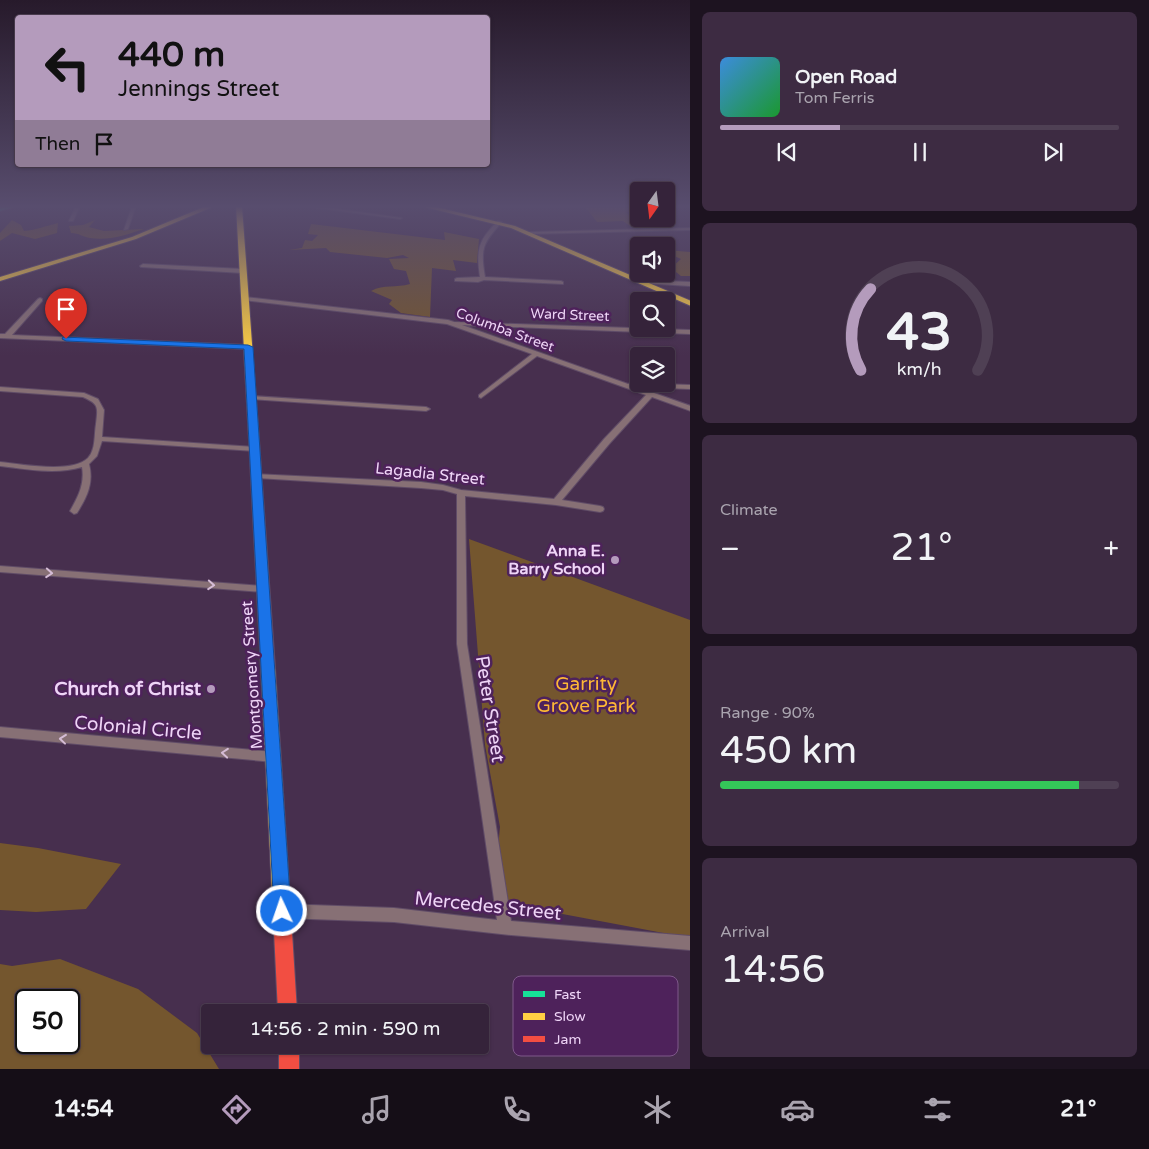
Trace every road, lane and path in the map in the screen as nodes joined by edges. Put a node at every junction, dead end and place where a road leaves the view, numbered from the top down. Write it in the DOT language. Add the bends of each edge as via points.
graph roads {
  1 [pos="61,256"];
  2 [pos="76,256"];
  3 [pos="243,256"];
  4 [pos="480,256"];
  5 [pos="582,256"];
  6 [pos="143,266"];
  7 [pos="243,271"];
  8 [pos="0,274"];
  9 [pos="630,276"];
  10 [pos="482,278"];
  11 [pos="0,279"];
  12 [pos="457,280"];
  13 [pos="643,282"];
  14 [pos="561,283"];
  15 [pos="690,284"];
  16 [pos="245,299"];
  17 [pos="40,300"];
  18 [pos="690,304"];
  19 [pos="448,322"];
  20 [pos="690,332"];
  21 [pos="4,336"];
  22 [pos="248,347"];
  23 [pos="535,355"];
  24 [pos="620,384"];
  25 [pos="690,387"];
  26 [pos="0,389"];
  27 [pos="650,395"];
  28 [pos="481,396"];
  29 [pos="252,398"];
  30 [pos="426,408"];
  31 [pos="690,409"];
  32 [pos="98,440"];
  33 [pos="255,448"];
  34 [pos="85,463"];
  35 [pos="0,464"];
  36 [pos="257,476"];
  37 [pos="461,493"];
  38 [pos="556,502"];
  39 [pos="600,509"];
  40 [pos="74,511"];
  41 [pos="0,569"];
  42 [pos="263,589"];
  43 [pos="0,732"];
  44 [pos="274,757"];
  45 [pos="282,911"];
  46 [pos="505,928"];
  47 [pos="690,943"];
  48 [pos="288,1004"];
  49 [pos="289,1054"];
  50 [pos="289,1069"];
  1 -- 8 [label="main road"];
  2 -- 11 [label="main road"];
  3 -- 7 [label="main road, Montgomery Street"];
  4 -- 10 [label="street"];
  5 -- 9 [label="main road"];
  6 -- 7 [label="street"];
  7 -- 16 [label="main road, Montgomery Street"];
  10 -- 12 [label="street"];
  10 -- 14 [label="street"];
  13 -- 15 [label="street"];
  13 -- 18 [label="main road"];
  16 -- 19 [label="street, Columba Street"];
  16 -- 22 [label="main road, Montgomery Street"];
  17 -- 21 [label="street"];
  19 -- 20 [label="street, Ward Street"];
  19 -- 23 [label="street, Columba Street"];
  21 -- 22 [label="street"];
  22 -- 29 [label="main road, Montgomery Street"];
  23 -- 24 [label="street, Columba Street"];
  23 -- 28 [label="street"];
  24 -- 25 [label="street"];
  24 -- 27 [label="street, Columba Street"];
  26 -- 32 [label="street" via="93,398 102,411"];
  27 -- 31 [label="street, Columba Street"];
  27 -- 38 [label="street"];
  29 -- 30 [label="street"];
  29 -- 33 [label="main road, Montgomery Street"];
  32 -- 33 [label="street"];
  32 -- 34 [label="street" via="93,456"];
  33 -- 36 [label="main road, Montgomery Street"];
  34 -- 35 [label="street" via="68,468"];
  34 -- 40 [label="street" via="89,477"];
  36 -- 37 [label="street, Lagadia Street" via="420,485"];
  36 -- 42 [label="main road, Montgomery Street"];
  37 -- 38 [label="street, Lagadia Street"];
  37 -- 46 [label="street, Peter Street" via="462,644"];
  38 -- 39 [label="street, Lagadia Street"];
  41 -- 42 [label="street, one-way"];
  42 -- 44 [label="main road, Montgomery Street"];
  44 -- 43 [label="street, Colonial Circle, one-way"];
  44 -- 45 [label="main road, Montgomery Street"];
  45 -- 46 [label="street, Mercedes Street" via="394,915"];
  45 -- 48 [label="main road, Montgomery Street"];
  46 -- 47 [label="street, Mercedes Street"];
  49 -- 50 [label="main road"];
}
